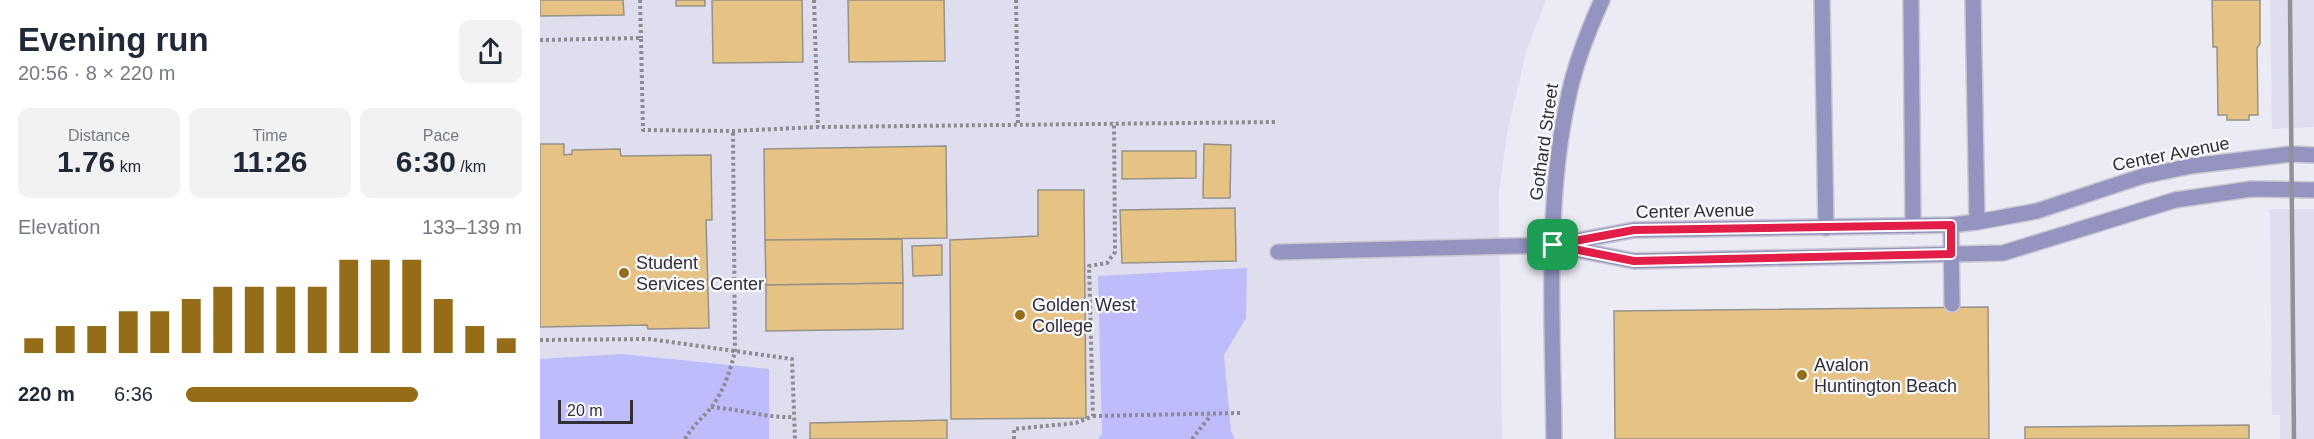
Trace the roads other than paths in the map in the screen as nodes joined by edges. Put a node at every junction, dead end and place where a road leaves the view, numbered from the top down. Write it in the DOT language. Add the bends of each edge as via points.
graph roads {
  1 [pos="1602,0"];
  2 [pos="1822,0"];
  3 [pos="1911,0"];
  4 [pos="1973,0"];
  5 [pos="2314,155"];
  6 [pos="2314,190"];
  7 [pos="1977,222"];
  8 [pos="1951,225"];
  9 [pos="1913,226"];
  10 [pos="1826,228"];
  11 [pos="1553,245"];
  12 [pos="1278,252"];
  13 [pos="1951,254"];
  14 [pos="1952,304"];
  15 [pos="1554,439"];
  1 -- 11 [label="street, Gothard Street" via="1583,42 1569,94 1554,196"];
  2 -- 10 [label="street"];
  3 -- 9 [label="street"];
  4 -- 7 [label="street"];
  5 -- 7 [label="street, Center Avenue" via="2291,154 2192,166 2107,187 2037,211"];
  6 -- 13 [label="street" via="2251,189 2175,200 2003,253"];
  7 -- 8 [label="street, Center Avenue"];
  8 -- 9 [label="street, Center Avenue"];
  8 -- 13 [label="street"];
  9 -- 10 [label="street, Center Avenue"];
  10 -- 11 [label="street, Center Avenue" via="1634,230"];
  11 -- 12 [label="street"];
  11 -- 13 [label="street" via="1634,261"];
  11 -- 15 [label="street, Gothard Street"];
  13 -- 14 [label="street"];
}
